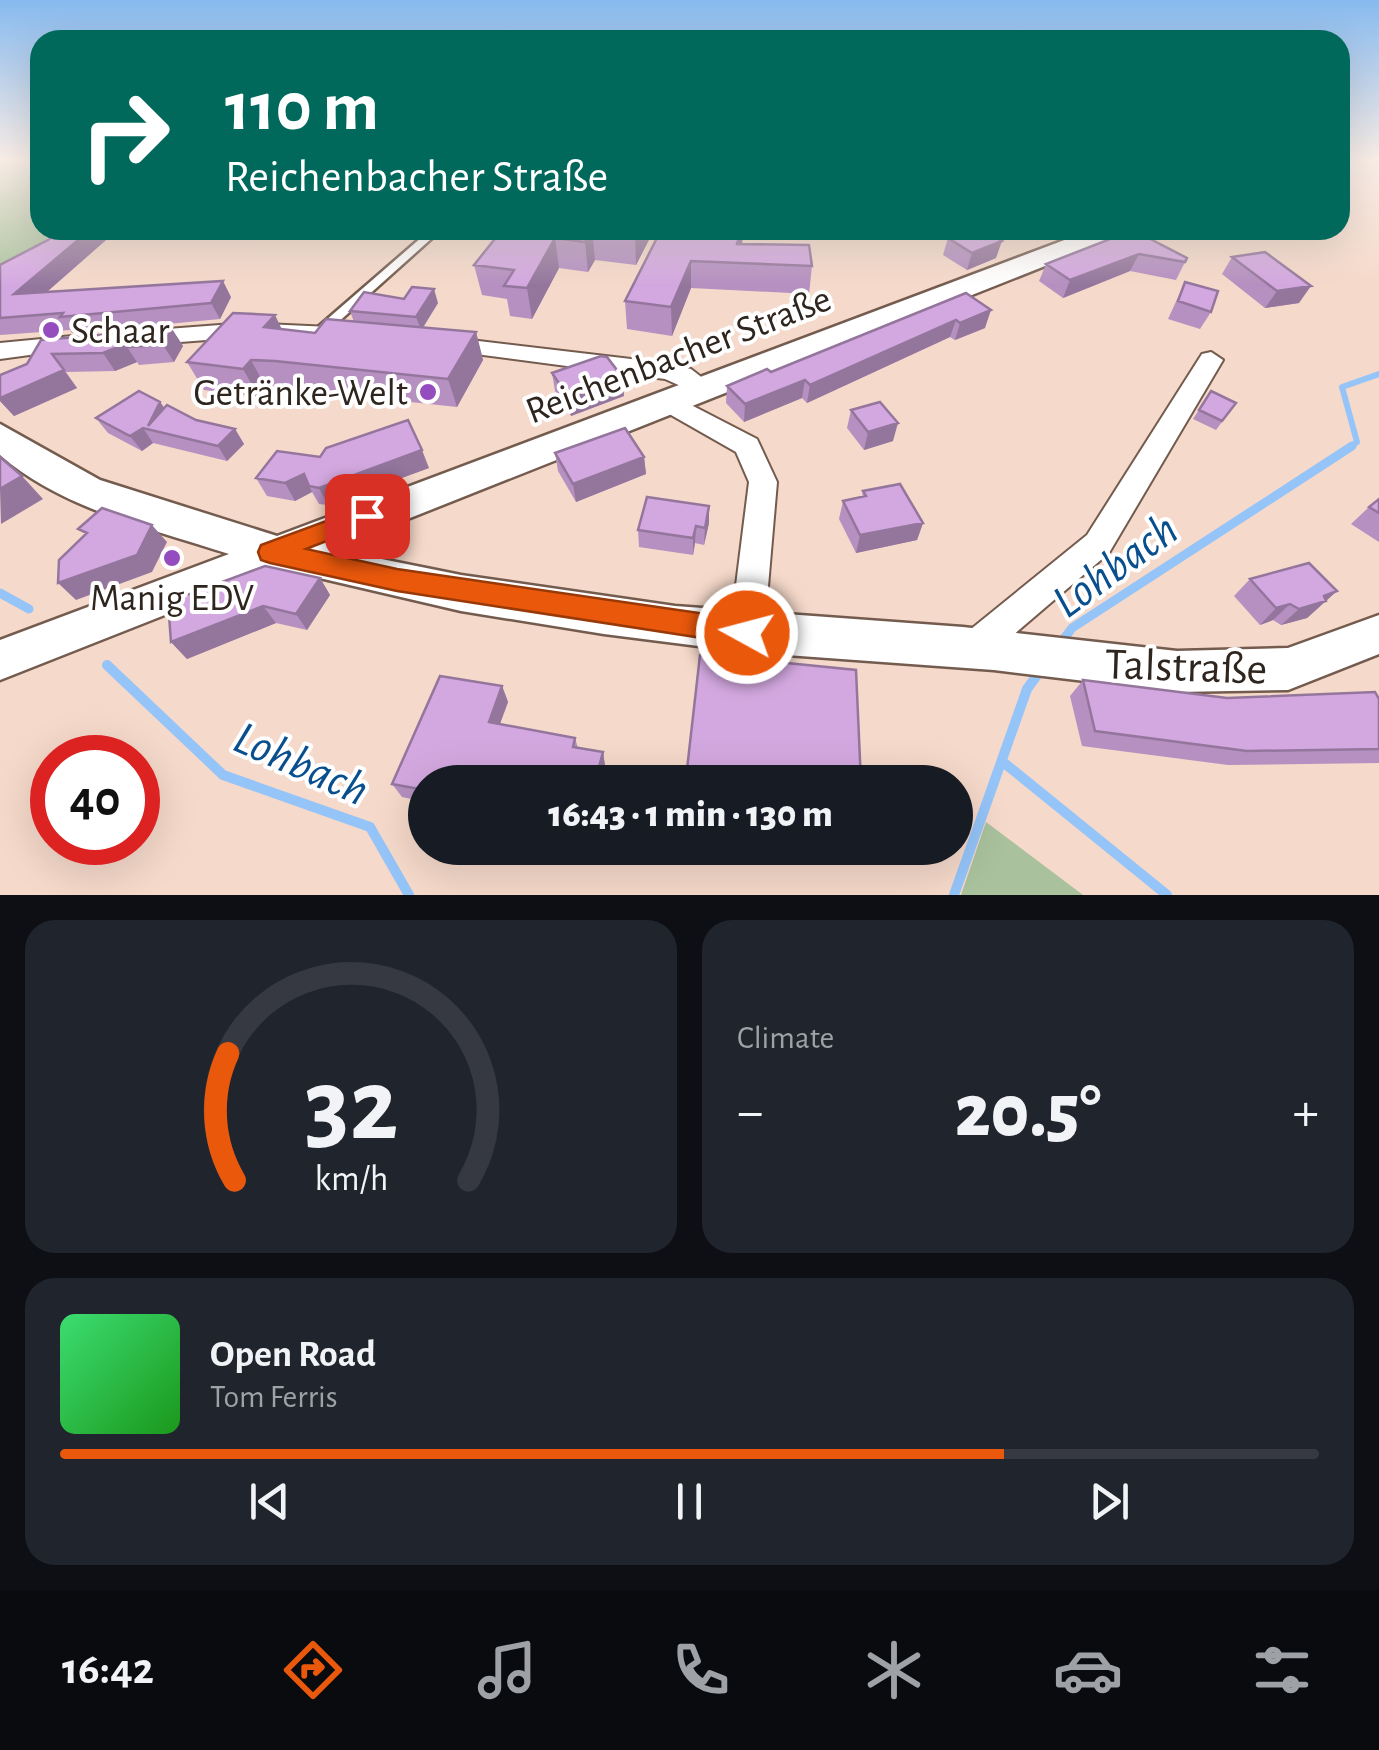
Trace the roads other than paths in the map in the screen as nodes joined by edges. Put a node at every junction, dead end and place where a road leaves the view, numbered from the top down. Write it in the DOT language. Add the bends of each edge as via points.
graph roads {
  1 [pos="425,240"];
  2 [pos="1088,240"];
  3 [pos="320,332"];
  4 [pos="367,336"];
  5 [pos="424,342"];
  6 [pos="0,351"];
  7 [pos="1211,360"];
  8 [pos="700,387"];
  9 [pos="666,401"];
  10 [pos="0,436"];
  11 [pos="270,552"];
  12 [pos="747,633"];
  13 [pos="1379,634"];
  14 [pos="982,649"];
  15 [pos="0,660"];
  1 -- 3 [label="lane"];
  2 -- 8 [label="street, Reichenbacher Straße"];
  3 -- 4 [label="street"];
  3 -- 6 [label="street" via="246,330"];
  5 -- 8 [label="street" via="664,371"];
  7 -- 14 [label="street" via="1098,544"];
  8 -- 9 [label="street, Reichenbacher Straße"];
  9 -- 11 [label="street, Reichenbacher Straße"];
  9 -- 12 [label="street" via="747,446 763,482"];
  10 -- 11 [label="street, Talstraße" via="17,452 108,499"];
  11 -- 12 [label="street, Talstraße" via="397,580"];
  11 -- 15 [label="street, Reichenbacher Straße"];
  12 -- 14 [label="street, Talstraße"];
  13 -- 14 [label="street, Talstraße" via="1291,669 1212,674"];
}
